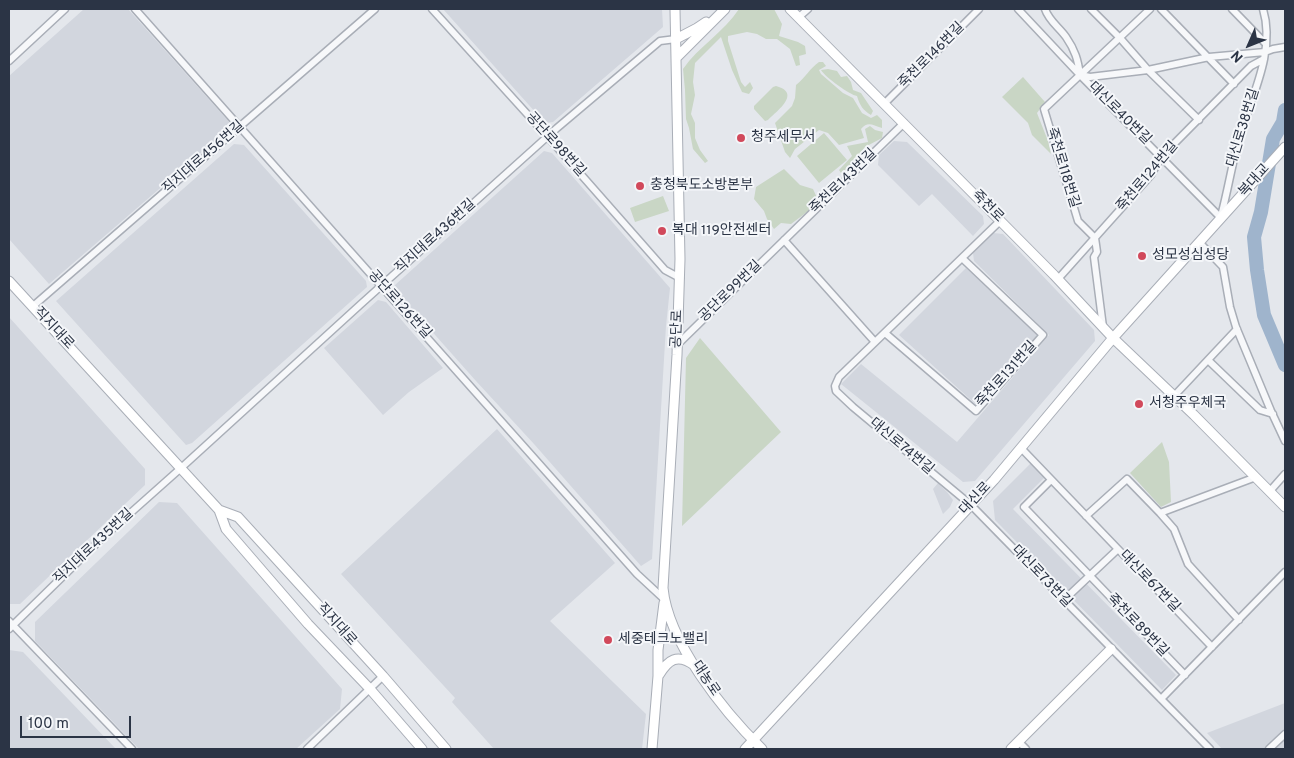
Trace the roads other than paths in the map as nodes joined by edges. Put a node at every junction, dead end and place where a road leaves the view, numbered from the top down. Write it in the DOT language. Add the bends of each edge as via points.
graph roads {
  1 [pos="65,9"];
  2 [pos="135,9"];
  3 [pos="375,9"];
  4 [pos="432,9"];
  5 [pos="675,9"];
  6 [pos="725,9"];
  7 [pos="790,9"];
  8 [pos="808,9"];
  9 [pos="979,9"];
  10 [pos="1018,9"];
  11 [pos="1045,9"];
  12 [pos="1091,9"];
  13 [pos="1150,9"];
  14 [pos="1162,9"];
  15 [pos="1232,9"];
  16 [pos="1263,9"];
  17 [pos="799,17"];
  18 [pos="1120,38"];
  19 [pos="676,39"];
  20 [pos="1266,44"];
  21 [pos="1285,47"];
  22 [pos="1264,55"];
  23 [pos="1209,57"];
  24 [pos="676,58"];
  25 [pos="9,61"];
  26 [pos="1148,70"];
  27 [pos="1080,75"];
  28 [pos="1234,84"];
  29 [pos="884,104"];
  30 [pos="1199,120"];
  31 [pos="904,123"];
  32 [pos="240,126"];
  33 [pos="548,137"];
  34 [pos="1285,147"];
  35 [pos="1161,157"];
  36 [pos="1222,217"];
  37 [pos="1000,221"];
  38 [pos="1095,238"];
  39 [pos="784,240"];
  40 [pos="1199,242"];
  41 [pos="962,258"];
  42 [pos="680,278"];
  43 [pos="1058,280"];
  44 [pos="9,281"];
  45 [pos="382,286"];
  46 [pos="32,307"];
  47 [pos="1103,327"];
  48 [pos="1237,329"];
  49 [pos="885,332"];
  50 [pos="1113,338"];
  51 [pos="875,342"];
  52 [pos="677,345"];
  53 [pos="1208,360"];
  54 [pos="1174,396"];
  55 [pos="1272,414"];
  56 [pos="1285,441"];
  57 [pos="1021,448"];
  58 [pos="181,468"];
  59 [pos="1285,474"];
  60 [pos="1256,477"];
  61 [pos="1051,480"];
  62 [pos="1270,491"];
  63 [pos="971,505"];
  64 [pos="1285,507"];
  65 [pos="219,510"];
  66 [pos="1160,513"];
  67 [pos="1086,516"];
  68 [pos="1118,550"];
  69 [pos="1285,572"];
  70 [pos="1090,576"];
  71 [pos="664,599"];
  72 [pos="1064,600"];
  73 [pos="1239,620"];
  74 [pos="10,625"];
  75 [pos="1212,647"];
  76 [pos="1111,649"];
  77 [pos="696,666"];
  78 [pos="1185,675"];
  79 [pos="383,676"];
  80 [pos="658,676"];
  81 [pos="370,689"];
  82 [pos="1162,699"];
  83 [pos="1285,734"];
  84 [pos="753,740"];
  85 [pos="1018,742"];
  86 [pos="132,749"];
  87 [pos="307,749"];
  88 [pos="422,749"];
  89 [pos="446,749"];
  90 [pos="652,749"];
  91 [pos="746,749"];
  92 [pos="762,749"];
  93 [pos="1011,749"];
  94 [pos="1026,749"];
  95 [pos="1210,749"];
  96 [pos="1269,749"];
  1 -- 25 [label="street"];
  2 -- 32 [label="street, 공단로126번길"];
  3 -- 32 [label="street, 직지대로456번길"];
  4 -- 33 [label="street, 공단로98번길"];
  5 -- 19 [label="street, 공단로"];
  6 -- 19 [label="street"];
  6 -- 24 [label="street"];
  7 -- 17 [label="street, 죽천로"];
  8 -- 17 [label="street"];
  9 -- 29 [label="street, 죽천로146번길"];
  10 -- 27 [label="street, 대신로40번길"];
  11 -- 27 [label="street" via="1078,58"];
  12 -- 18 [label="street"];
  13 -- 18 [label="street, 죽천로118번길"];
  14 -- 23 [label="street"];
  15 -- 20 [label="street"];
  16 -- 20 [label="street, 대신로38번길"];
  17 -- 29 [label="street, 죽천로"];
  18 -- 26 [label="street"];
  18 -- 27 [label="street, 죽천로118번길"];
  19 -- 24 [label="street, 공단로"];
  19 -- 33 [label="street, 직지대로436번길" via="660,41"];
  20 -- 22 [label="street, 대신로38번길"];
  21 -- 22 [label="street"];
  22 -- 23 [label="street"];
  22 -- 28 [label="street, 죽천로124번길"];
  22 -- 36 [label="street, 대신로38번길" via="1232,165"];
  23 -- 26 [label="street"];
  23 -- 28 [label="street"];
  24 -- 42 [label="street, 공단로"];
  26 -- 27 [label="street" via="1090,77"];
  26 -- 30 [label="street"];
  27 -- 35 [label="street, 대신로40번길"];
  27 -- 38 [label="street, 죽천로118번길" via="1044,109 1078,221"];
  28 -- 30 [label="street, 죽천로124번길"];
  29 -- 31 [label="street, 죽천로"];
  30 -- 35 [label="street, 죽천로124번길"];
  31 -- 37 [label="street, 죽천로"];
  31 -- 39 [label="street, 죽천로143번길"];
  32 -- 45 [label="street, 공단로126번길"];
  32 -- 46 [label="street, 직지대로456번길"];
  33 -- 42 [label="street, 공단로98번길" via="665,270"];
  33 -- 45 [label="street, 직지대로436번길"];
  34 -- 36 [label="street, 복대교"];
  35 -- 36 [label="street, 대신로40번길"];
  35 -- 38 [label="street, 죽천로124번길" via="1151,175"];
  36 -- 40 [label="street, 대신로"];
  37 -- 41 [label="street"];
  37 -- 43 [label="street, 죽천로"];
  38 -- 43 [label="street, 죽천로124번길"];
  38 -- 47 [label="street" via="1097,252 1094,257"];
  39 -- 51 [label="street"];
  39 -- 52 [label="street, 공단로99번길"];
  40 -- 48 [label="street" via="1223,267"];
  40 -- 50 [label="street, 대신로"];
  41 -- 49 [label="street"];
  41 -- 49 [label="street, 죽천로131번길" via="1043,335 976,411"];
  42 -- 52 [label="street, 공단로"];
  43 -- 47 [label="street, 죽천로"];
  44 -- 46 [label="street, 직지대로"];
  45 -- 58 [label="street, 직지대로436번길"];
  45 -- 71 [label="street, 공단로126번길" via="637,574"];
  46 -- 58 [label="street, 직지대로"];
  47 -- 50 [label="street, 죽천로"];
  48 -- 53 [label="street"];
  48 -- 55 [label="street"];
  49 -- 51 [label="street"];
  50 -- 54 [label="street, 죽천로"];
  50 -- 57 [label="street, 대신로"];
  51 -- 63 [label="street, 대신로74번길" via="839,377 836,391"];
  52 -- 71 [label="street, 공단로"];
  53 -- 54 [label="street"];
  53 -- 55 [label="street" via="1260,410"];
  54 -- 60 [label="street, 죽천로"];
  55 -- 56 [label="street"];
  57 -- 61 [label="street, 대신로67번길"];
  57 -- 63 [label="street, 대신로"];
  58 -- 65 [label="street, 직지대로"];
  58 -- 74 [label="street, 직지대로435번길"];
  59 -- 62 [label="street"];
  60 -- 62 [label="street, 죽천로"];
  60 -- 66 [label="street"];
  61 -- 67 [label="street, 대신로67번길"];
  61 -- 70 [label="street" via="1024,507"];
  62 -- 64 [label="street, 죽천로"];
  63 -- 72 [label="street, 대신로73번길"];
  63 -- 84 [label="street, 대신로"];
  65 -- 79 [label="street, 직지대로" via="238,517"];
  65 -- 81 [label="street, 직지대로" via="226,529 308,624"];
  66 -- 67 [label="street" via="1127,479"];
  66 -- 73 [label="street" via="1174,529 1188,564"];
  67 -- 68 [label="street, 대신로67번길"];
  68 -- 70 [label="street"];
  68 -- 75 [label="street, 대신로67번길"];
  69 -- 73 [label="street"];
  70 -- 72 [label="street"];
  70 -- 78 [label="street, 죽천로89번길"];
  71 -- 77 [label="street, 대농로" via="675,630"];
  71 -- 80 [label="street"];
  72 -- 76 [label="street, 대신로73번길"];
  73 -- 75 [label="street"];
  74 -- 86 [label="street"];
  75 -- 78 [label="street"];
  76 -- 82 [label="street, 대신로73번길"];
  76 -- 85 [label="street"];
  77 -- 80 [label="street" via="680,658 672,660"];
  77 -- 84 [label="street, 대농로"];
  78 -- 82 [label="street"];
  79 -- 81 [label="street"];
  79 -- 89 [label="street, 직지대로"];
  80 -- 90 [label="street"];
  81 -- 87 [label="street"];
  81 -- 88 [label="street, 직지대로"];
  82 -- 95 [label="street, 대신로73번길"];
  83 -- 96 [label="street"];
  84 -- 91 [label="street, 대신로"];
  84 -- 92 [label="street, 대농로"];
  85 -- 93 [label="street"];
  85 -- 94 [label="street"];
}
